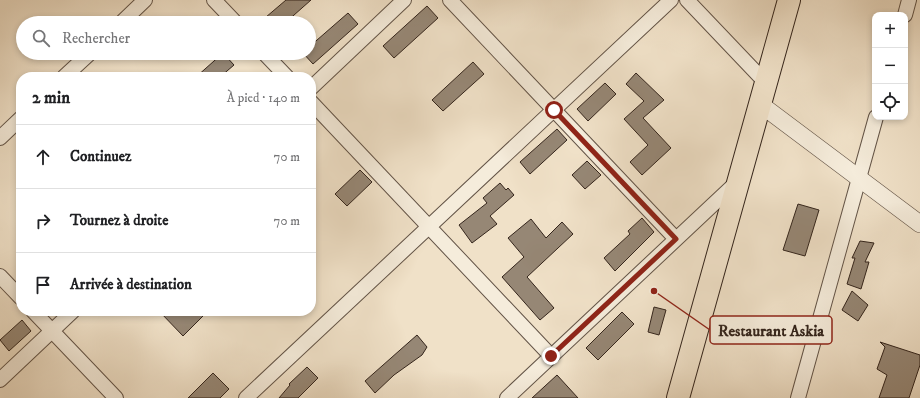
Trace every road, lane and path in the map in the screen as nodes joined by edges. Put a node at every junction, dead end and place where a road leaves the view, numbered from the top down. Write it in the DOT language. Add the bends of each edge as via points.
graph roads {
  1 [pos="145,0"];
  2 [pos="214,0"];
  3 [pos="404,0"];
  4 [pos="450,0"];
  5 [pos="671,0"];
  6 [pos="687,0"];
  7 [pos="789,0"];
  8 [pos="909,0"];
  9 [pos="906,12"];
  10 [pos="128,16"];
  11 [pos="229,16"];
  12 [pos="82,60"];
  13 [pos="271,60"];
  14 [pos="69,72"];
  15 [pos="282,72"];
  16 [pos="316,83"];
  17 [pos="766,83"];
  18 [pos="760,104"];
  19 [pos="316,107"];
  20 [pos="554,110"];
  21 [pos="875,120"];
  22 [pos="16,123"];
  23 [pos="0,138"];
  24 [pos="859,178"];
  25 [pos="739,180"];
  26 [pos="920,224"];
  27 [pos="429,227"];
  28 [pos="676,239"];
  29 [pos="0,276"];
  30 [pos="16,293"];
  31 [pos="38,316"];
  32 [pos="68,316"];
  33 [pos="52,331"];
  34 [pos="551,356"];
  35 [pos="0,380"];
  36 [pos="116,398"];
  37 [pos="246,398"];
  38 [pos="507,398"];
  39 [pos="678,398"];
  40 [pos="798,398"];
  1 -- 10 [label="street"];
  2 -- 11 [label="street"];
  3 -- 16 [label="street"];
  4 -- 20 [label="street"];
  5 -- 20 [label="street"];
  6 -- 17 [label="street"];
  7 -- 17 [label="main road"];
  8 -- 9 [label="street"];
  12 -- 14 [label="street"];
  13 -- 15 [label="street"];
  17 -- 18 [label="main road"];
  18 -- 24 [label="street"];
  18 -- 25 [label="main road"];
  19 -- 27 [label="street"];
  20 -- 27 [label="street"];
  20 -- 28 [label="street"];
  21 -- 24 [label="street"];
  22 -- 23 [label="street"];
  24 -- 26 [label="street"];
  24 -- 40 [label="street"];
  25 -- 28 [label="street"];
  25 -- 39 [label="main road"];
  27 -- 34 [label="street"];
  27 -- 37 [label="street"];
  28 -- 34 [label="street"];
  29 -- 30 [label="street"];
  31 -- 33 [label="street"];
  32 -- 33 [label="street"];
  33 -- 35 [label="street"];
  33 -- 36 [label="street"];
  34 -- 38 [label="street"];
}
